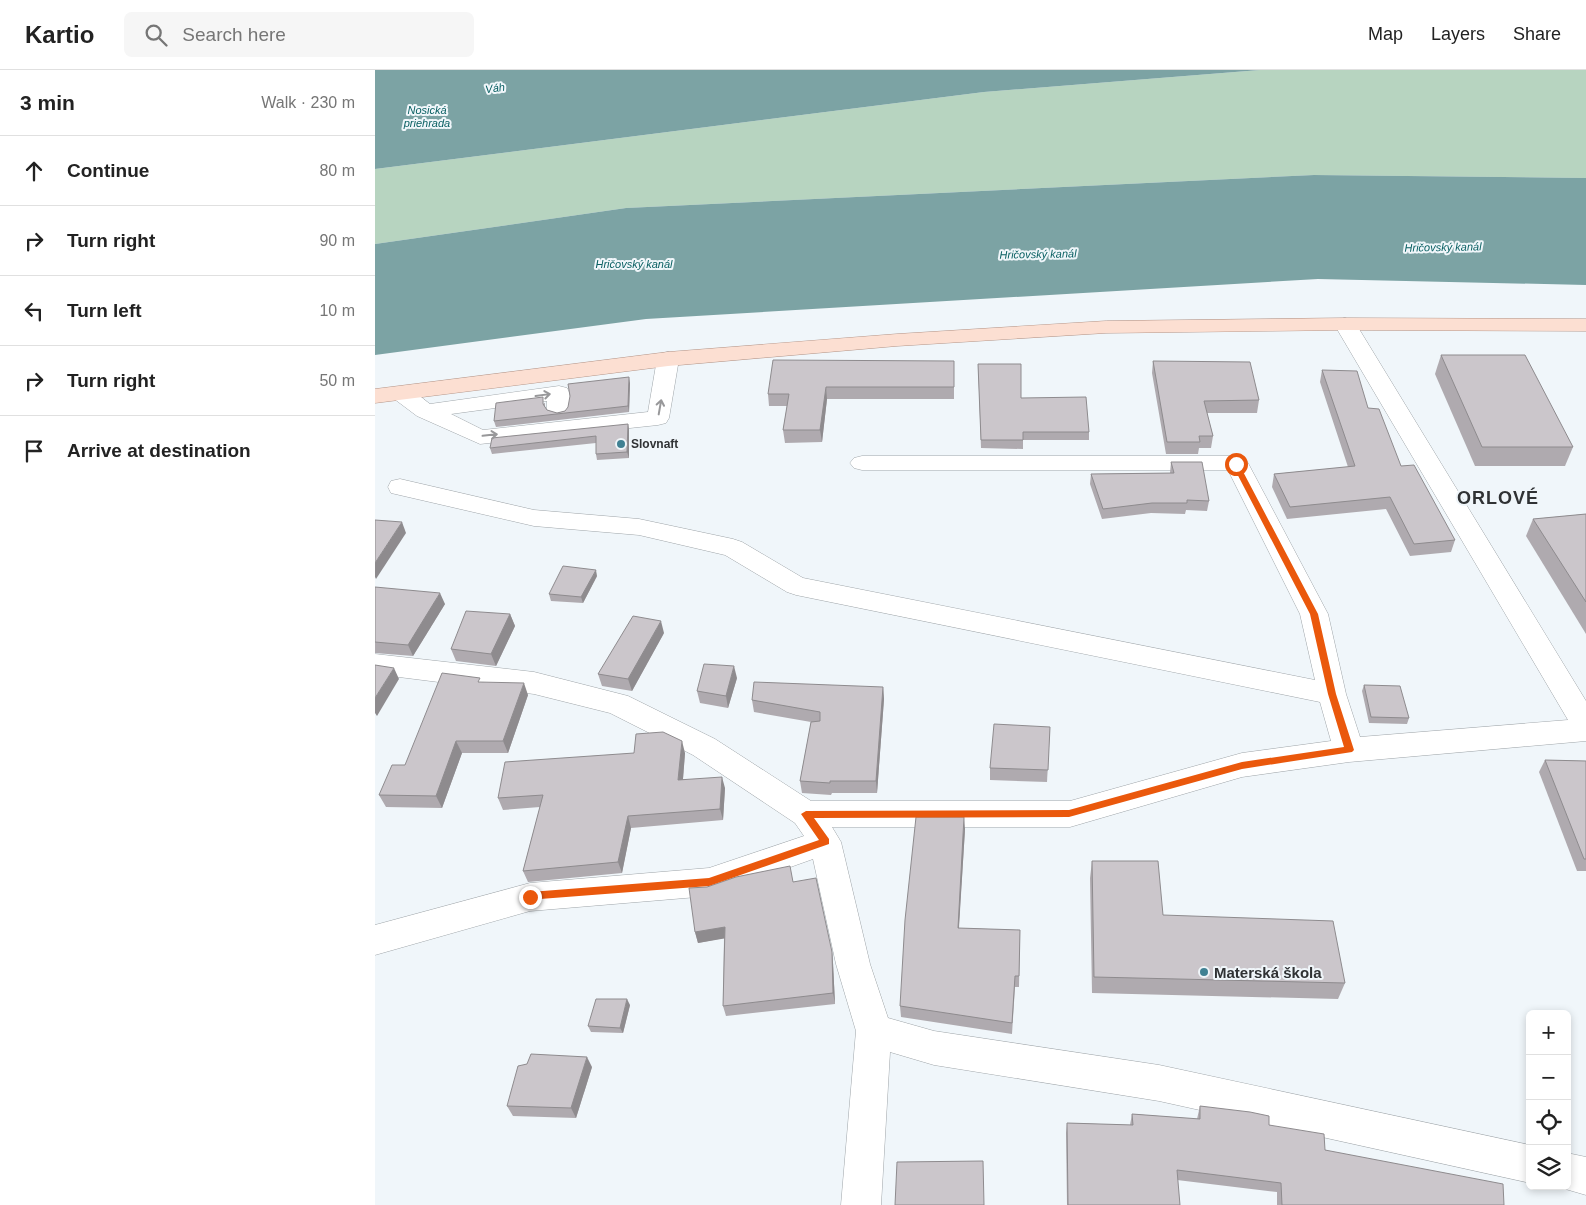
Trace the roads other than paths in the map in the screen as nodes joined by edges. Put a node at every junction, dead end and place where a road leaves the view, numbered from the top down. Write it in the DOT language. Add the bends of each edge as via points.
graph roads {
  1 [pos="1345,324"];
  2 [pos="1586,325"];
  3 [pos="668,359"];
  4 [pos="401,393"];
  5 [pos="375,396"];
  6 [pos="425,411"];
  7 [pos="558,419"];
  8 [pos="862,463"];
  9 [pos="400,487"];
  10 [pos="375,664"];
  11 [pos="1332,694"];
  12 [pos="1586,728"];
  13 [pos="1349,750"];
  14 [pos="806,814"];
  15 [pos="825,842"];
  16 [pos="375,940"];
  17 [pos="874,1031"];
  18 [pos="1526,1163"];
  19 [pos="1571,1173"];
  20 [pos="1586,1176"];
  21 [pos="861,1205"];
  1 -- 2 [label="main road"];
  1 -- 3 [label="main road" via="1106,327"];
  1 -- 12 [label="street"];
  3 -- 4 [label="main road"];
  7 -- 3 [label="street, one-way" via="658,418"];
  4 -- 5 [label="main road"];
  4 -- 6 [label="street"];
  6 -- 7 [label="street, one-way" via="480,437"];
  6 -- 7 [label="street, one-way" via="559,393"];
  8 -- 11 [label="street" via="1236,464 1314,614"];
  9 -- 11 [label="street" via="534,518 658,531 733,548 796,586"];
  10 -- 14 [label="street" via="534,683 618,704 704,747"];
  11 -- 13 [label="street"];
  12 -- 13 [label="street"];
  13 -- 14 [label="street" via="1242,765 1069,814"];
  14 -- 15 [label="street"];
  15 -- 16 [label="street" via="709,882 530,897"];
  15 -- 17 [label="street" via="853,964"];
  17 -- 18 [label="street" via="934,1048 1159,1083"];
  17 -- 21 [label="street"];
  19 -- 20 [label="street"];
}
